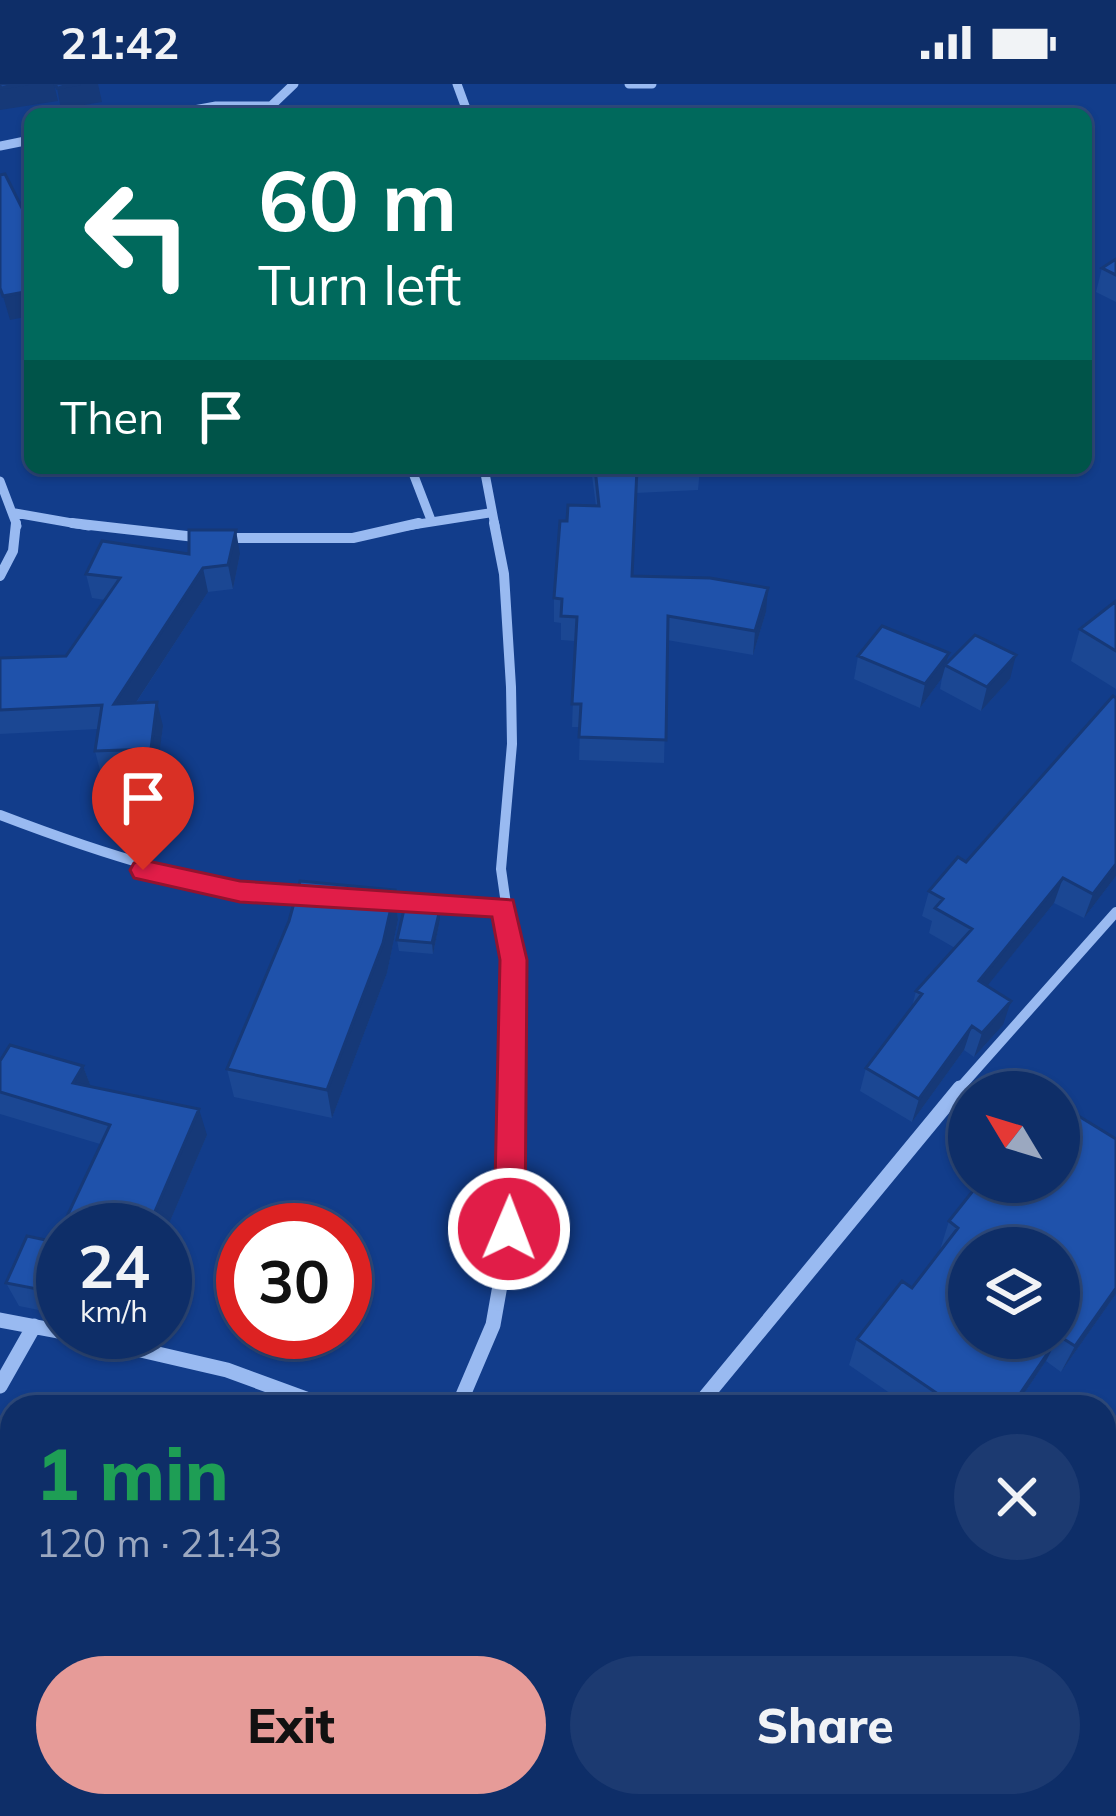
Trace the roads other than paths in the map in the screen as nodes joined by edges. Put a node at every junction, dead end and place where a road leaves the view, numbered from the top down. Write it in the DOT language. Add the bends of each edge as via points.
graph roads {
  1 [pos="294,84"];
  2 [pos="629,84"];
  3 [pos="652,84"];
  4 [pos="205,108"];
  5 [pos="244,108"];
  6 [pos="273,108"];
  7 [pos="413,474"];
  8 [pos="485,474"];
  9 [pos="0,482"];
  10 [pos="15,513"];
  11 [pos="490,513"];
  12 [pos="431,520"];
  13 [pos="0,576"];
  14 [pos="0,815"];
  15 [pos="328,897"];
  16 [pos="372,899"];
  17 [pos="504,908"];
  18 [pos="1116,912"];
  19 [pos="0,1320"];
  20 [pos="34,1326"];
  21 [pos="180,1359"];
  22 [pos="0,1386"];
  23 [pos="295,1395"];
  24 [pos="463,1395"];
  25 [pos="707,1395"];
  1 -- 6 [label="street"];
  2 -- 3 [label="street"];
  4 -- 5 [label="street"];
  7 -- 12 [label="street"];
  8 -- 11 [label="street"];
  9 -- 10 [label="street"];
  10 -- 12 [label="street" via="175,535 302,540"];
  10 -- 13 [label="street" via="19,545"];
  11 -- 12 [label="street"];
  11 -- 17 [label="street" via="509,645"];
  14 -- 15 [label="street" via="143,870 240,891"];
  16 -- 17 [label="street"];
  17 -- 24 [label="street" via="514,960 509,1229 493,1324"];
  18 -- 25 [label="street" via="896,1160"];
  19 -- 20 [label="street"];
  20 -- 22 [label="street"];
  21 -- 23 [label="street"];
}
